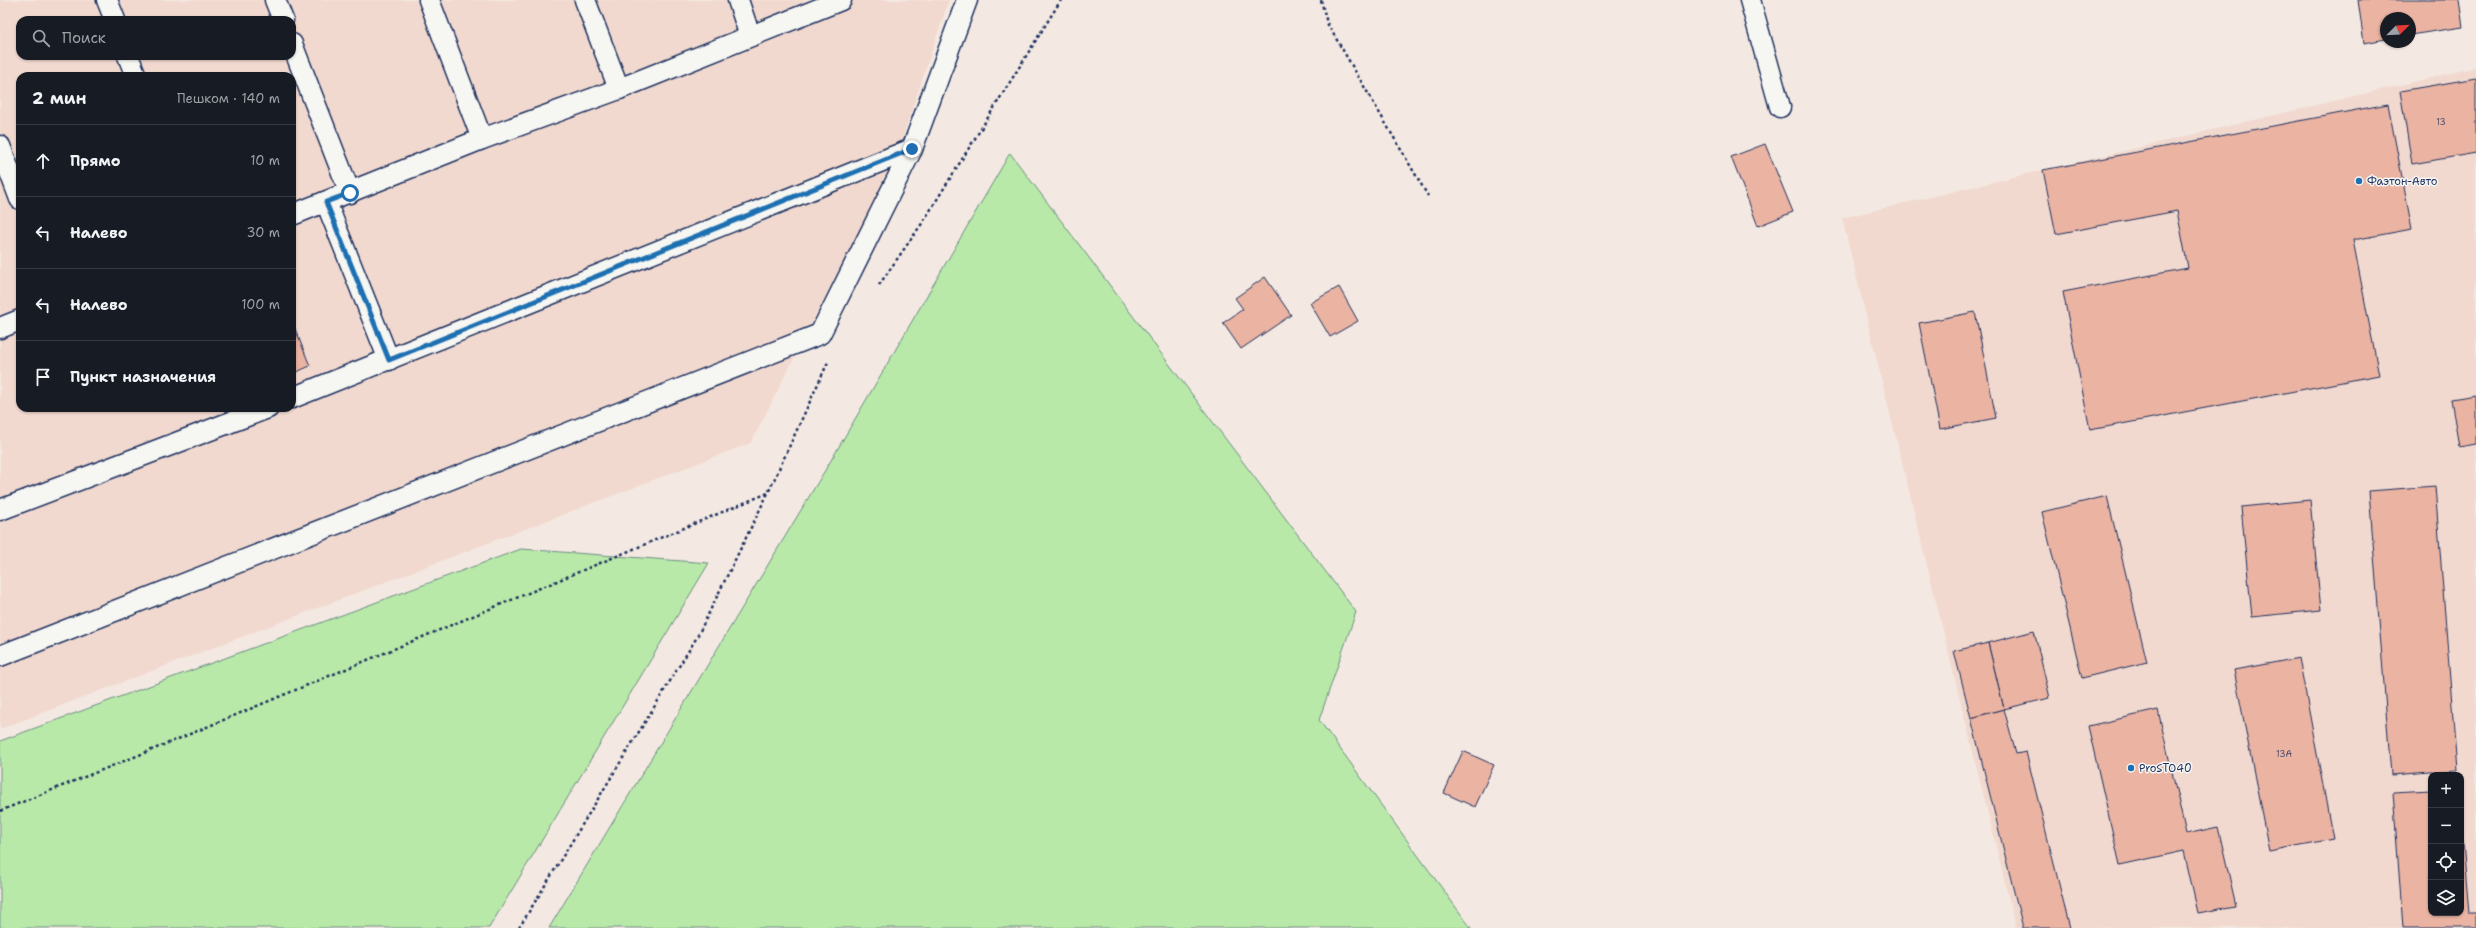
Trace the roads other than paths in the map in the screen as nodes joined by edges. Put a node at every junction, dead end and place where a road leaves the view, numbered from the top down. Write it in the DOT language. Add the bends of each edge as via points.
graph roads {
  1 [pos="107,0"];
  2 [pos="275,0"];
  3 [pos="429,0"];
  4 [pos="585,0"];
  5 [pos="738,0"];
  6 [pos="841,0"];
  7 [pos="967,0"];
  8 [pos="1750,0"];
  9 [pos="113,16"];
  10 [pos="281,16"];
  11 [pos="750,36"];
  12 [pos="296,54"];
  13 [pos="130,60"];
  14 [pos="134,72"];
  15 [pos="619,89"];
  16 [pos="1780,108"];
  17 [pos="482,139"];
  18 [pos="0,146"];
  19 [pos="912,149"];
  20 [pos="16,188"];
  21 [pos="350,193"];
  22 [pos="326,202"];
  23 [pos="296,213"];
  24 [pos="16,322"];
  25 [pos="0,328"];
  26 [pos="389,360"];
  27 [pos="296,396"];
  28 [pos="257,412"];
  29 [pos="0,510"];
  30 [pos="0,656"];
  1 -- 9 [label="lane"];
  2 -- 10 [label="lane"];
  3 -- 17 [label="lane"];
  4 -- 15 [label="lane"];
  5 -- 11 [label="lane"];
  6 -- 11 [label="lane"];
  7 -- 19 [label="lane"];
  8 -- 16 [label="lane"];
  11 -- 15 [label="lane"];
  12 -- 21 [label="lane"];
  13 -- 14 [label="lane"];
  15 -- 17 [label="lane"];
  17 -- 21 [label="lane"];
  18 -- 20 [label="lane"];
  19 -- 26 [label="lane"];
  19 -- 30 [label="lane" via="820,334"];
  21 -- 22 [label="lane"];
  22 -- 23 [label="lane"];
  22 -- 26 [label="lane"];
  24 -- 25 [label="lane"];
  26 -- 27 [label="lane"];
  28 -- 29 [label="lane"];
}
